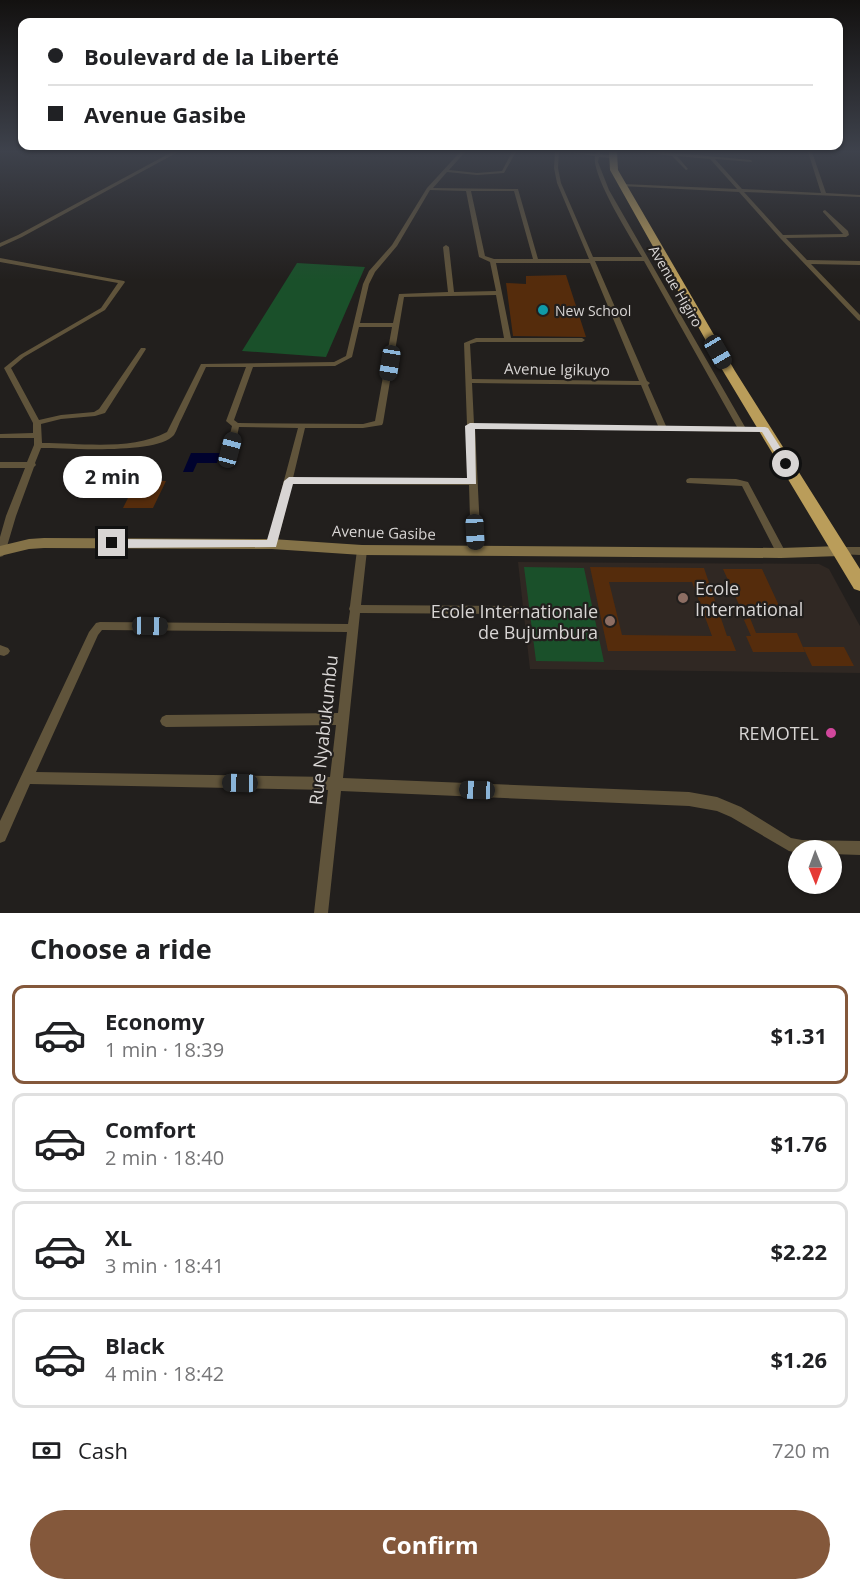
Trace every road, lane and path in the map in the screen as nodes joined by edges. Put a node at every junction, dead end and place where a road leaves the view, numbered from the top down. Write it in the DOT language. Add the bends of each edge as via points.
graph roads {
  1 [pos="96,195"];
  2 [pos="426,195"];
  3 [pos="469,195"];
  4 [pos="517,195"];
  5 [pos="564,195"];
  6 [pos="610,195"];
  7 [pos="627,195"];
  8 [pos="743,195"];
  9 [pos="835,195"];
  10 [pos="860,196"];
  11 [pos="825,211"];
  12 [pos="782,237"];
  13 [pos="2,245"];
  14 [pos="446,247"];
  15 [pos="647,259"];
  16 [pos="0,260"];
  17 [pos="592,260"];
  18 [pos="493,261"];
  19 [pos="536,261"];
  20 [pos="806,262"];
  21 [pos="860,263"];
  22 [pos="451,293"];
  23 [pos="498,293"];
  24 [pos="859,317"];
  25 [pos="356,325"];
  26 [pos="396,325"];
  27 [pos="508,340"];
  28 [pos="582,340"];
  29 [pos="143,349"];
  30 [pos="247,364"];
  31 [pos="469,381"];
  32 [pos="646,383"];
  33 [pos="37,423"];
  34 [pos="236,425"];
  35 [pos="302,426"];
  36 [pos="470,426"];
  37 [pos="663,428"];
  38 [pos="742,429"];
  39 [pos="765,430"];
  40 [pos="0,436"];
  41 [pos="38,440"];
  42 [pos="230,450"];
  43 [pos="0,465"];
  44 [pos="32,465"];
  45 [pos="289,481"];
  46 [pos="472,482"];
  47 [pos="690,482"];
  48 [pos="272,544"];
  49 [pos="362,550"];
  50 [pos="476,551"];
  51 [pos="840,551"];
  52 [pos="860,551"];
  53 [pos="0,552"];
  54 [pos="781,553"];
  55 [pos="860,584"];
  56 [pos="354,609"];
  57 [pos="516,610"];
  58 [pos="352,628"];
  59 [pos="342,719"];
  60 [pos="166,721"];
  61 [pos="26,778"];
  62 [pos="335,784"];
  63 [pos="0,836"];
  64 [pos="860,848"];
  65 [pos="321,913"];
  1 -- 13 [label="street"];
  2 -- 25 [label="street" via="394,246 372,271"];
  3 -- 18 [label="street" via="482,257"];
  4 -- 19 [label="street"];
  5 -- 17 [label="street"];
  6 -- 15 [label="street, Avenue Higiro"];
  7 -- 39 [label="highway"];
  8 -- 12 [label="street"];
  9 -- 10 [label="street"];
  11 -- 12 [label="street" via="846,235"];
  12 -- 20 [label="street"];
  14 -- 22 [label="street"];
  15 -- 17 [label="street"];
  15 -- 38 [label="street, Avenue Higiro"];
  16 -- 33 [label="street" via="122,282 102,309 8,368"];
  17 -- 19 [label="street"];
  17 -- 32 [label="street"];
  18 -- 19 [label="street"];
  18 -- 23 [label="street"];
  20 -- 21 [label="street"];
  20 -- 24 [label="street"];
  22 -- 23 [label="street"];
  22 -- 26 [label="street" via="400,295"];
  23 -- 27 [label="street"];
  25 -- 26 [label="street"];
  25 -- 30 [label="street" via="349,357 341,362"];
  26 -- 35 [label="street" via="379,423"];
  27 -- 28 [label="street"];
  27 -- 31 [label="street" via="476,340 467,344"];
  29 -- 33 [label="street" via="102,411"];
  30 -- 34 [label="street" via="230,421"];
  30 -- 41 [label="street" via="209,364 200,368 170,434 162,441 135,445"];
  31 -- 32 [label="street, Avenue Igikuyo"];
  31 -- 36 [label="street"];
  32 -- 37 [label="street"];
  33 -- 41 [label="street"];
  34 -- 35 [label="street"];
  34 -- 42 [label="street"];
  35 -- 45 [label="street"];
  36 -- 37 [label="street"];
  36 -- 46 [label="street"];
  37 -- 38 [label="street"];
  38 -- 39 [label="street"];
  39 -- 51 [label="highway"];
  40 -- 41 [label="street"];
  41 -- 44 [label="street"];
  43 -- 44 [label="street"];
  44 -- 53 [label="street"];
  45 -- 46 [label="street"];
  45 -- 48 [label="street"];
  46 -- 50 [label="street"];
  47 -- 54 [label="street" via="746,484"];
  48 -- 49 [label="street, Avenue Gasibe"];
  48 -- 53 [label="street, Avenue Gasibe" via="44,543"];
  49 -- 50 [label="street, Avenue Gasibe"];
  49 -- 56 [label="street, Rue Nyabukumbu"];
  50 -- 54 [label="street, Avenue Gasibe"];
  51 -- 52 [label="street"];
  51 -- 54 [label="street, Avenue Gasibe"];
  51 -- 55 [label="highway"];
  56 -- 57 [label="street"];
  56 -- 58 [label="street, Rue Nyabukumbu"];
  58 -- 59 [label="street, Rue Nyabukumbu"];
  58 -- 61 [label="street" via="100,626"];
  59 -- 60 [label="street"];
  59 -- 62 [label="street, Rue Nyabukumbu"];
  61 -- 62 [label="street"];
  61 -- 63 [label="street"];
  62 -- 64 [label="street" via="689,799 736,812 789,844"];
  62 -- 65 [label="street, Rue Nyabukumbu"];
}
